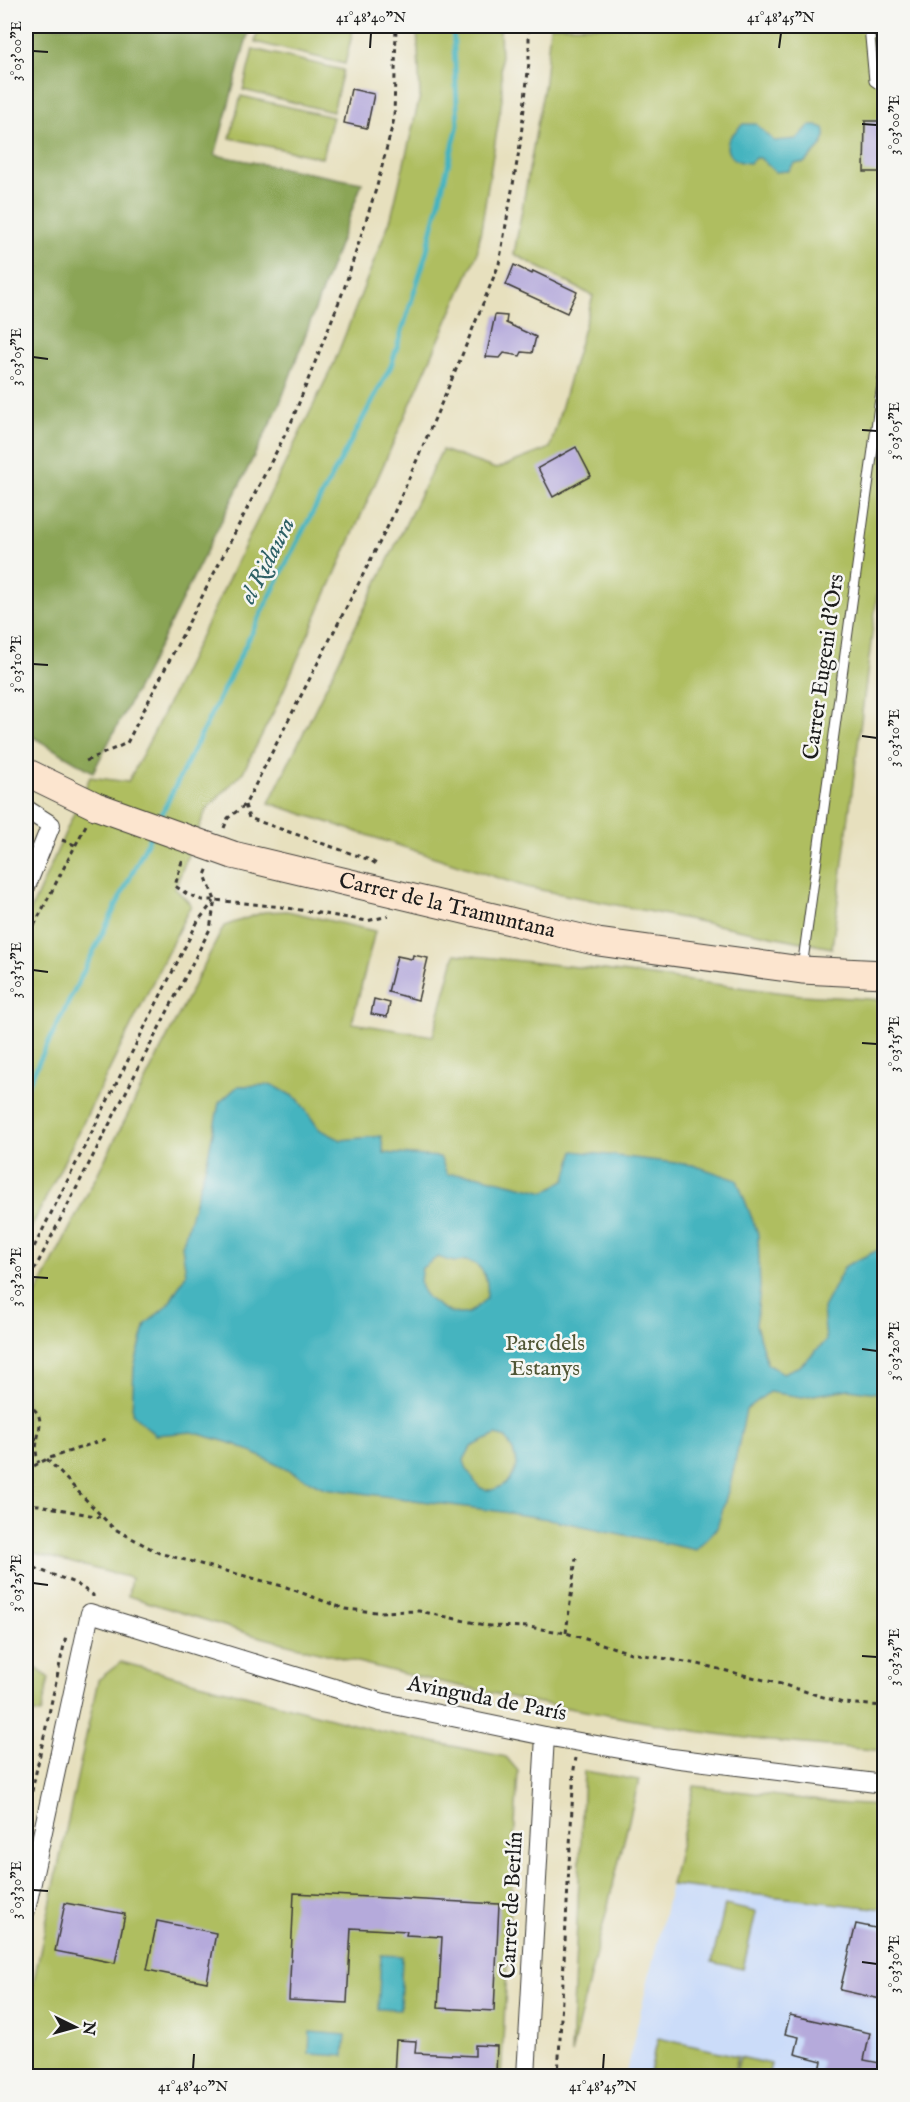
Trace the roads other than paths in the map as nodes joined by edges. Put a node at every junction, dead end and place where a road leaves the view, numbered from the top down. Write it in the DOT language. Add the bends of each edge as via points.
graph roads {
  1 [pos="869,26"];
  2 [pos="885,88"];
  3 [pos="885,369"];
  4 [pos="26,772"];
  5 [pos="26,809"];
  6 [pos="26,887"];
  7 [pos="802,970"];
  8 [pos="885,974"];
  9 [pos="545,1736"];
  10 [pos="885,1784"];
  11 [pos="26,1910"];
  12 [pos="526,2076"];
  1 -- 2 [label="lane" via="874,81"];
  3 -- 7 [label="lane, Carrer Eugeni d'Ors"];
  4 -- 7 [label="main road, Carrer de la Tramuntana, bridge" via="96,806 233,855 598,942"];
  5 -- 6 [label="street" via="51,825"];
  7 -- 8 [label="main road, Carrer de la Tramuntana"];
  9 -- 10 [label="street, Avinguda de París" via="672,1758"];
  9 -- 11 [label="street, Avinguda de París" via="380,1702 90,1613"];
  9 -- 12 [label="street, Carrer de Berlín"];
}
